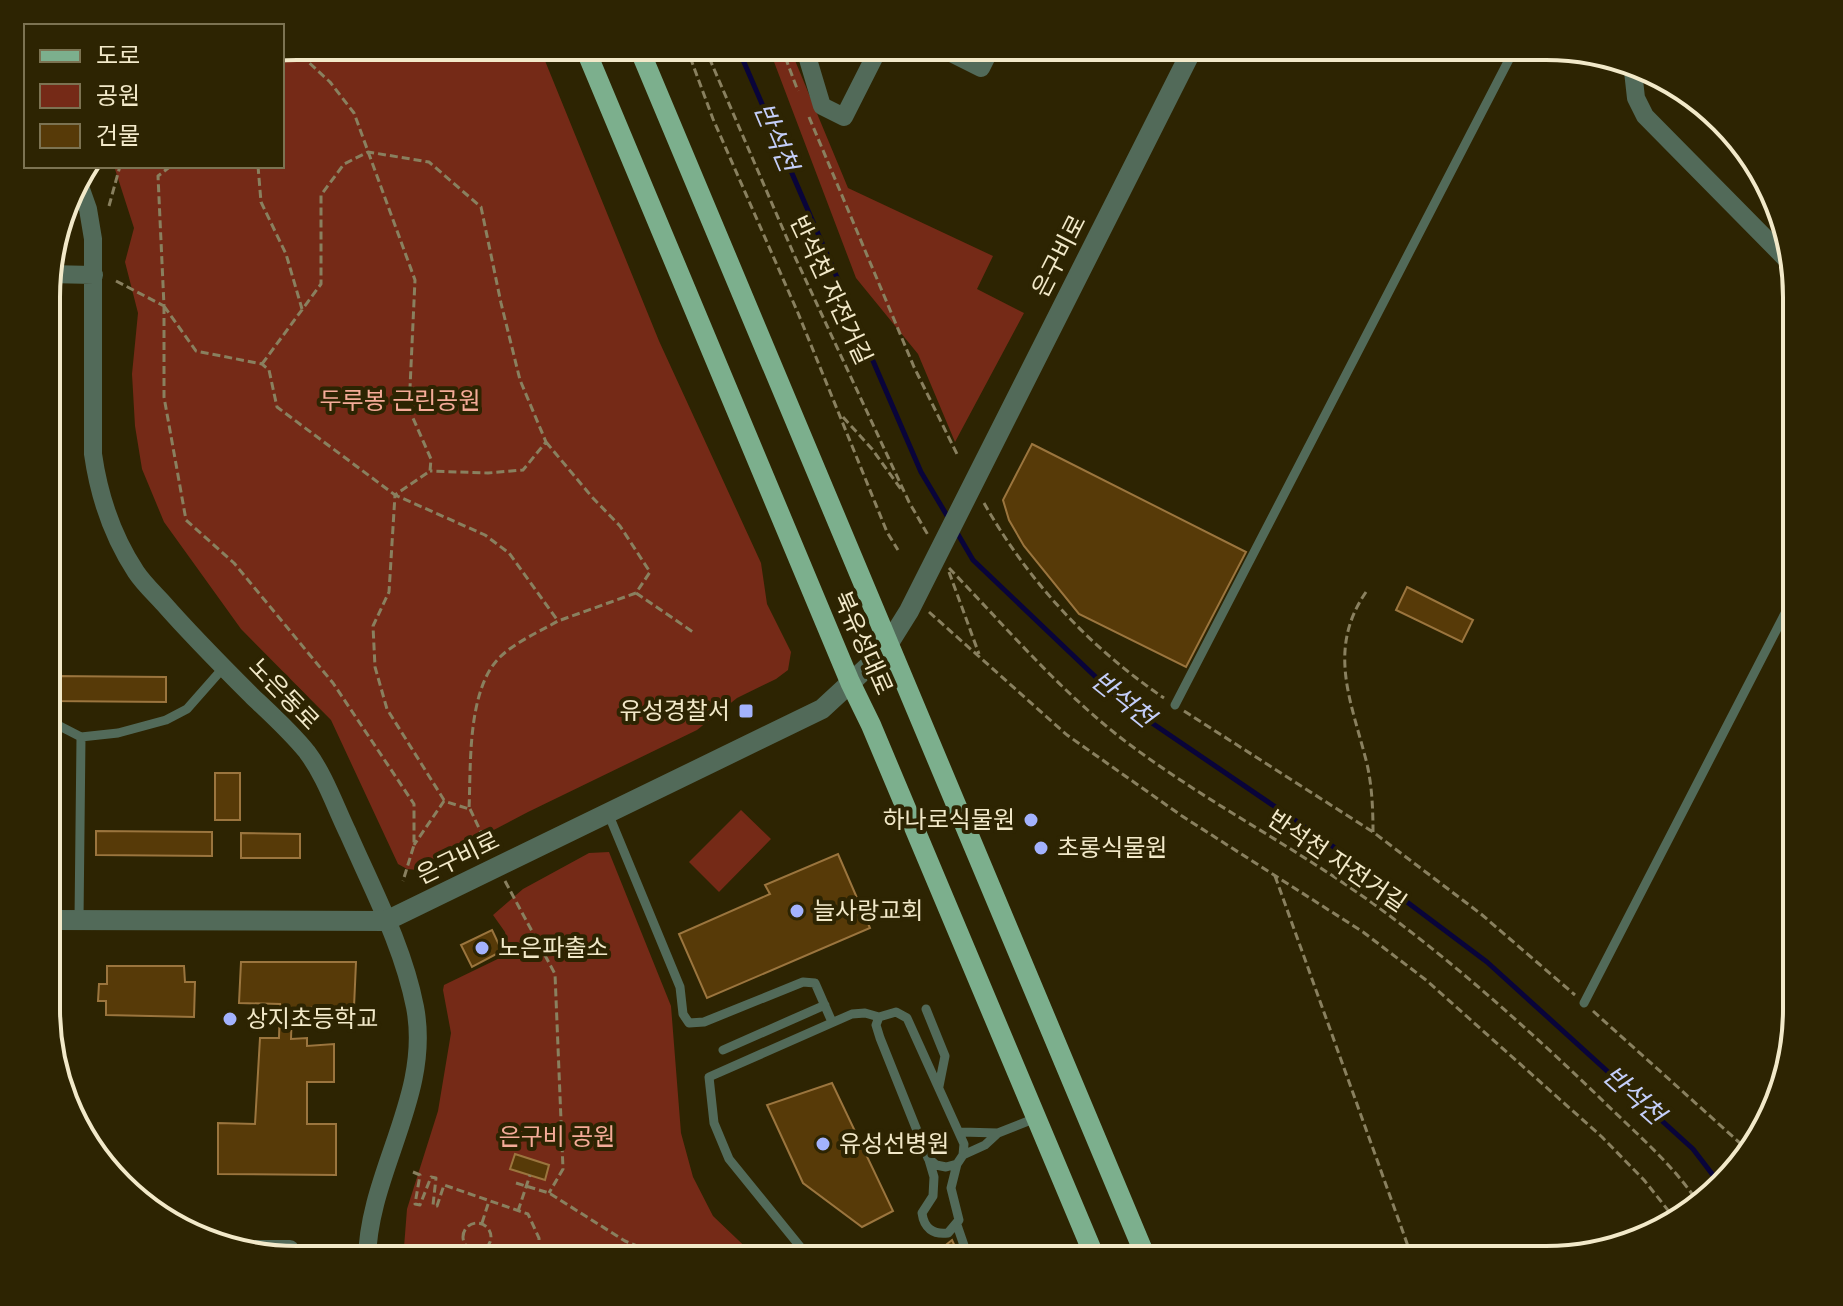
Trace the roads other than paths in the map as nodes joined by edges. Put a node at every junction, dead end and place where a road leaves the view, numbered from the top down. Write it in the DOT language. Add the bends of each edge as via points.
graph roads {
  1 [pos="590,61"];
  2 [pos="644,61"];
  3 [pos="808,61"];
  4 [pos="872,61"];
  5 [pos="967,61"];
  6 [pos="984,61"];
  7 [pos="1186,61"];
  8 [pos="1508,61"];
  9 [pos="1634,77"];
  10 [pos="83,195"];
  11 [pos="1778,251"];
  12 [pos="61,274"];
  13 [pos="94,275"];
  14 [pos="1782,619"];
  15 [pos="889,643"];
  16 [pos="224,667"];
  17 [pos="850,682"];
  18 [pos="1175,705"];
  19 [pos="61,726"];
  20 [pos="81,737"];
  21 [pos="608,813"];
  22 [pos="61,920"];
  23 [pos="79,920"];
  24 [pos="386,921"];
  25 [pos="1584,1003"];
  26 [pos="825,1005"];
  27 [pos="926,1009"];
  28 [pos="878,1021"];
  29 [pos="832,1022"];
  30 [pos="723,1050"];
  31 [pos="939,1086"];
  32 [pos="1036,1118"];
  33 [pos="961,1132"];
  34 [pos="998,1133"];
  35 [pos="928,1158"];
  36 [pos="960,1160"];
  37 [pos="957,1225"];
  38 [pos="948,1233"];
  39 [pos="960,1238"];
  40 [pos="367,1245"];
  41 [pos="799,1245"];
  42 [pos="963,1246"];
  43 [pos="1090,1246"];
  44 [pos="1141,1246"];
  1 -- 17 [label="main road, 북유성대로"];
  2 -- 15 [label="main road, 북유성대로"];
  3 -- 4 [label="street" via="822,106 844,117"];
  5 -- 6 [label="street" via="981,68"];
  7 -- 15 [label="street, 은구비로"];
  8 -- 18 [label="lane"];
  9 -- 11 [label="street" via="1645,116"];
  10 -- 13 [label="street, 노은동로"];
  12 -- 13 [label="street"];
  13 -- 16 [label="street, 노은동로" via="93,454 98,484 137,573"];
  14 -- 25 [label="lane"];
  15 -- 17 [label="street, 은구비로"];
  15 -- 44 [label="main road, 북유성대로"];
  16 -- 20 [label="lane" via="187,709 166,720"];
  16 -- 24 [label="street, 노은동로" via="308,754"];
  17 -- 21 [label="street, 은구비로" via="822,709"];
  17 -- 32 [label="main road, 북유성대로"];
  19 -- 20 [label="lane"];
  20 -- 23 [label="lane"];
  21 -- 24 [label="street, 은구비로"];
  21 -- 26 [label="lane" via="680,987 689,1023 704,1022 803,982 815,983"];
  22 -- 23 [label="street, 은구비로"];
  23 -- 24 [label="street, 은구비로"];
  24 -- 40 [label="street, 노은동로" via="403,957 418,1041 416,1073 374,1201"];
  26 -- 29 [label="lane"];
  26 -- 30 [label="lane"];
  27 -- 31 [label="lane" via="945,1056"];
  28 -- 29 [label="lane" via="865,1013"];
  28 -- 31 [label="lane" via="896,1012 907,1018"];
  28 -- 35 [label="lane"];
  29 -- 41 [label="lane" via="709,1077 714,1123 729,1159"];
  31 -- 33 [label="lane"];
  32 -- 34 [label="lane"];
  32 -- 43 [label="main road, 북유성대로"];
  33 -- 34 [label="lane"];
  33 -- 36 [label="lane"];
  34 -- 36 [label="lane"];
  35 -- 36 [label="lane" via="946,1167"];
  35 -- 38 [label="lane" via="934,1189 923,1220 935,1233"];
  36 -- 37 [label="lane" via="951,1188 960,1213"];
  37 -- 38 [label="lane"];
  37 -- 39 [label="lane"];
  38 -- 39 [label="lane"];
  39 -- 42 [label="lane"];
}
